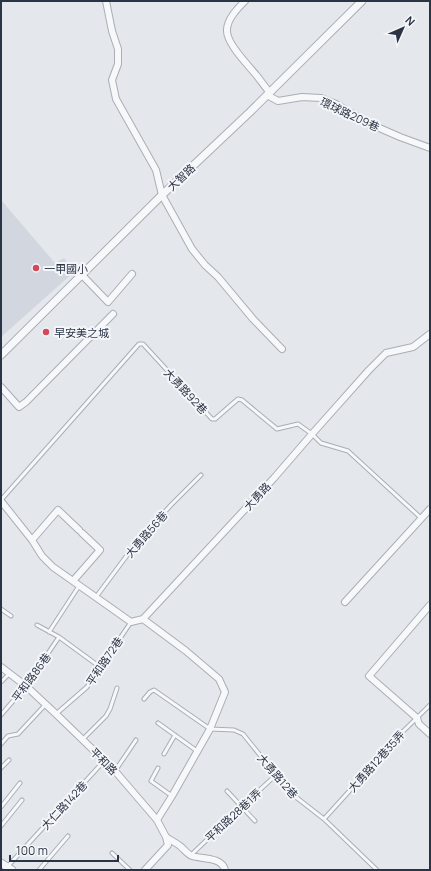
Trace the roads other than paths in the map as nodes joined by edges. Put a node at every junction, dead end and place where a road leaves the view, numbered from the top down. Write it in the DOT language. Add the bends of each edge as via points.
graph roads {
  1 [pos="106,1"];
  2 [pos="244,1"];
  3 [pos="362,1"];
  4 [pos="269,94"];
  5 [pos="430,148"];
  6 [pos="162,195"];
  7 [pos="132,274"];
  8 [pos="82,275"];
  9 [pos="113,314"];
  10 [pos="430,334"];
  11 [pos="282,349"];
  12 [pos="1,355"];
  13 [pos="1,387"];
  14 [pos="312,434"];
  15 [pos="201,475"];
  16 [pos="1,500"];
  17 [pos="430,509"];
  18 [pos="422,518"];
  19 [pos="32,540"];
  20 [pos="73,581"];
  21 [pos="79,586"];
  22 [pos="96,597"];
  23 [pos="345,602"];
  24 [pos="430,605"];
  25 [pos="1,609"];
  26 [pos="11,616"];
  27 [pos="143,620"];
  28 [pos="131,622"];
  29 [pos="37,625"];
  30 [pos="49,632"];
  31 [pos="59,637"];
  32 [pos="1,667"];
  33 [pos="100,667"];
  34 [pos="10,674"];
  35 [pos="1,682"];
  36 [pos="26,686"];
  37 [pos="117,688"];
  38 [pos="144,699"];
  39 [pos="46,704"];
  40 [pos="430,705"];
  41 [pos="56,714"];
  42 [pos="1,715"];
  43 [pos="417,718"];
  44 [pos="158,723"];
  45 [pos="210,729"];
  46 [pos="430,734"];
  47 [pos="175,735"];
  48 [pos="82,740"];
  49 [pos="136,740"];
  50 [pos="1,744"];
  51 [pos="197,751"];
  52 [pos="164,754"];
  53 [pos="9,760"];
  54 [pos="104,762"];
  55 [pos="1,768"];
  56 [pos="158,768"];
  57 [pos="115,771"];
  58 [pos="276,775"];
  59 [pos="20,783"];
  60 [pos="227,791"];
  61 [pos="172,796"];
  62 [pos="22,800"];
  63 [pos="241,807"];
  64 [pos="1,808"];
  65 [pos="324,819"];
  66 [pos="157,820"];
  67 [pos="255,822"];
  68 [pos="1,826"];
  69 [pos="68,836"];
  70 [pos="166,837"];
  71 [pos="112,853"];
  72 [pos="190,856"];
  73 [pos="7,867"];
  74 [pos="39,870"];
  75 [pos="130,870"];
  76 [pos="145,870"];
  77 [pos="225,870"];
  78 [pos="377,870"];
  1 -- 6 [label="street" via="118,49 118,64 112,80 116,99 156,170"];
  2 -- 4 [label="street" via="230,20 227,30 229,40"];
  3 -- 4 [label="street, 大智路"];
  4 -- 5 [label="street, 環球路209巷" via="278,101 302,97 321,98 368,123"];
  4 -- 6 [label="street, 大智路"];
  6 -- 8 [label="street, 大智路"];
  6 -- 11 [label="street" via="192,249 204,265 218,277"];
  7 -- 8 [label="street" via="108,302"];
  8 -- 12 [label="street, 大智路"];
  9 -- 13 [label="street" via="19,407"];
  10 -- 14 [label="street, 大勇路" via="413,346 386,353"];
  14 -- 16 [label="lane, 大勇路92巷" via="298,424 277,429 238,399 212,419 143,344 139,344"];
  14 -- 18 [label="lane, 大勇路92巷" via="321,443 348,451"];
  14 -- 27 [label="street, 大勇路"];
  15 -- 22 [label="lane, 大勇路56巷" via="134,546"];
  16 -- 19 [label="street"];
  17 -- 18 [label="street"];
  18 -- 23 [label="street"];
  19 -- 20 [label="street" via="42,556"];
  19 -- 20 [label="street" via="58,510 81,531 100,550"];
  20 -- 21 [label="street"];
  21 -- 22 [label="street"];
  21 -- 30 [label="lane"];
  22 -- 28 [label="street"];
  24 -- 43 [label="street" via="369,676"];
  25 -- 26 [label="lane"];
  27 -- 28 [label="street"];
  27 -- 45 [label="street" via="219,679 225,692"];
  28 -- 33 [label="lane, 平和路72巷"];
  29 -- 30 [label="lane"];
  30 -- 31 [label="lane"];
  31 -- 33 [label="lane"];
  31 -- 36 [label="lane, 平和路86巷"];
  32 -- 34 [label="street, 平和路"];
  33 -- 41 [label="lane, 平和路72巷" via="87,687"];
  34 -- 35 [label="lane"];
  34 -- 36 [label="street, 平和路"];
  36 -- 39 [label="street, 平和路"];
  36 -- 42 [label="lane, 平和路86巷"];
  37 -- 48 [label="lane" via="106,716"];
  38 -- 45 [label="lane" via="154,690"];
  39 -- 41 [label="street, 平和路"];
  39 -- 50 [label="lane" via="18,734 8,736"];
  40 -- 43 [label="lane, 大勇路12巷35弄"];
  41 -- 48 [label="street, 平和路"];
  43 -- 46 [label="street" via="418,724"];
  43 -- 65 [label="lane, 大勇路12巷35弄" via="381,753"];
  44 -- 47 [label="lane"];
  45 -- 51 [label="street"];
  45 -- 58 [label="lane, 大勇路12巷" via="234,730 243,734"];
  47 -- 51 [label="lane"];
  47 -- 52 [label="lane"];
  48 -- 54 [label="street, 平和路"];
  49 -- 57 [label="lane"];
  51 -- 61 [label="street"];
  53 -- 55 [label="lane"];
  54 -- 57 [label="street, 平和路"];
  54 -- 73 [label="lane, 大仁路142巷"];
  56 -- 61 [label="lane" via="151,781"];
  57 -- 66 [label="street, 平和路"];
  58 -- 63 [label="lane, 平和路28巷1弄"];
  58 -- 65 [label="lane, 大勇路12巷" via="297,798"];
  59 -- 64 [label="lane"];
  60 -- 63 [label="lane"];
  61 -- 66 [label="street"];
  62 -- 68 [label="lane"];
  63 -- 67 [label="lane"];
  63 -- 72 [label="lane, 平和路28巷1弄"];
  65 -- 78 [label="lane, 大勇路12巷"];
  66 -- 70 [label="street, 平和路"];
  69 -- 74 [label="lane"];
  70 -- 72 [label="street" via="181,846"];
  70 -- 76 [label="street" via="168,845"];
  71 -- 75 [label="lane"];
  72 -- 77 [label="street" via="220,862"];
}
